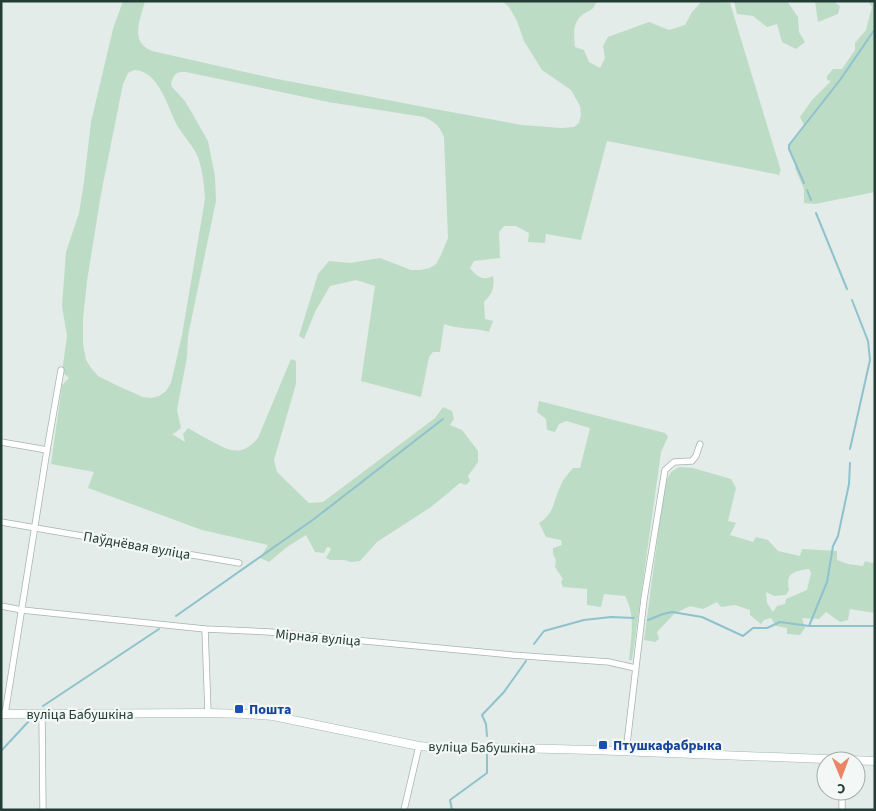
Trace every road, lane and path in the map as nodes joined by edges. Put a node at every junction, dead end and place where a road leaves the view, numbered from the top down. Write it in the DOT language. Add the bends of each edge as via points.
graph roads {
  1 [pos="60,370"];
  2 [pos="1,442"];
  3 [pos="700,444"];
  4 [pos="47,450"];
  5 [pos="1,522"];
  6 [pos="35,527"];
  7 [pos="239,563"];
  8 [pos="1,606"];
  9 [pos="22,610"];
  10 [pos="205,630"];
  11 [pos="635,668"];
  12 [pos="208,713"];
  13 [pos="3,714"];
  14 [pos="42,715"];
  15 [pos="419,746"];
  16 [pos="626,752"];
  17 [pos="816,760"];
  18 [pos="43,810"];
  19 [pos="404,810"];
  1 -- 4 [label="street"];
  2 -- 4 [label="street"];
  3 -- 11 [label="street" via="692,461 674,462 665,470"];
  4 -- 6 [label="street"];
  5 -- 6 [label="street, Паўднёвая вуліца"];
  6 -- 7 [label="street, Паўднёвая вуліца"];
  6 -- 9 [label="street"];
  8 -- 9 [label="street, Мірная вуліца"];
  9 -- 10 [label="street, Мірная вуліца"];
  9 -- 13 [label="street"];
  10 -- 11 [label="street, Мірная вуліца" via="270,632 608,662"];
  10 -- 12 [label="street"];
  11 -- 16 [label="street"];
  12 -- 14 [label="street, вуліца Бабушкіна"];
  12 -- 15 [label="street, вуліца Бабушкіна" via="273,716"];
  13 -- 14 [label="street, вуліца Бабушкіна"];
  14 -- 18 [label="street"];
  15 -- 16 [label="street, вуліца Бабушкіна"];
  15 -- 19 [label="street"];
  16 -- 17 [label="street, вуліца Бабушкіна"];
}
